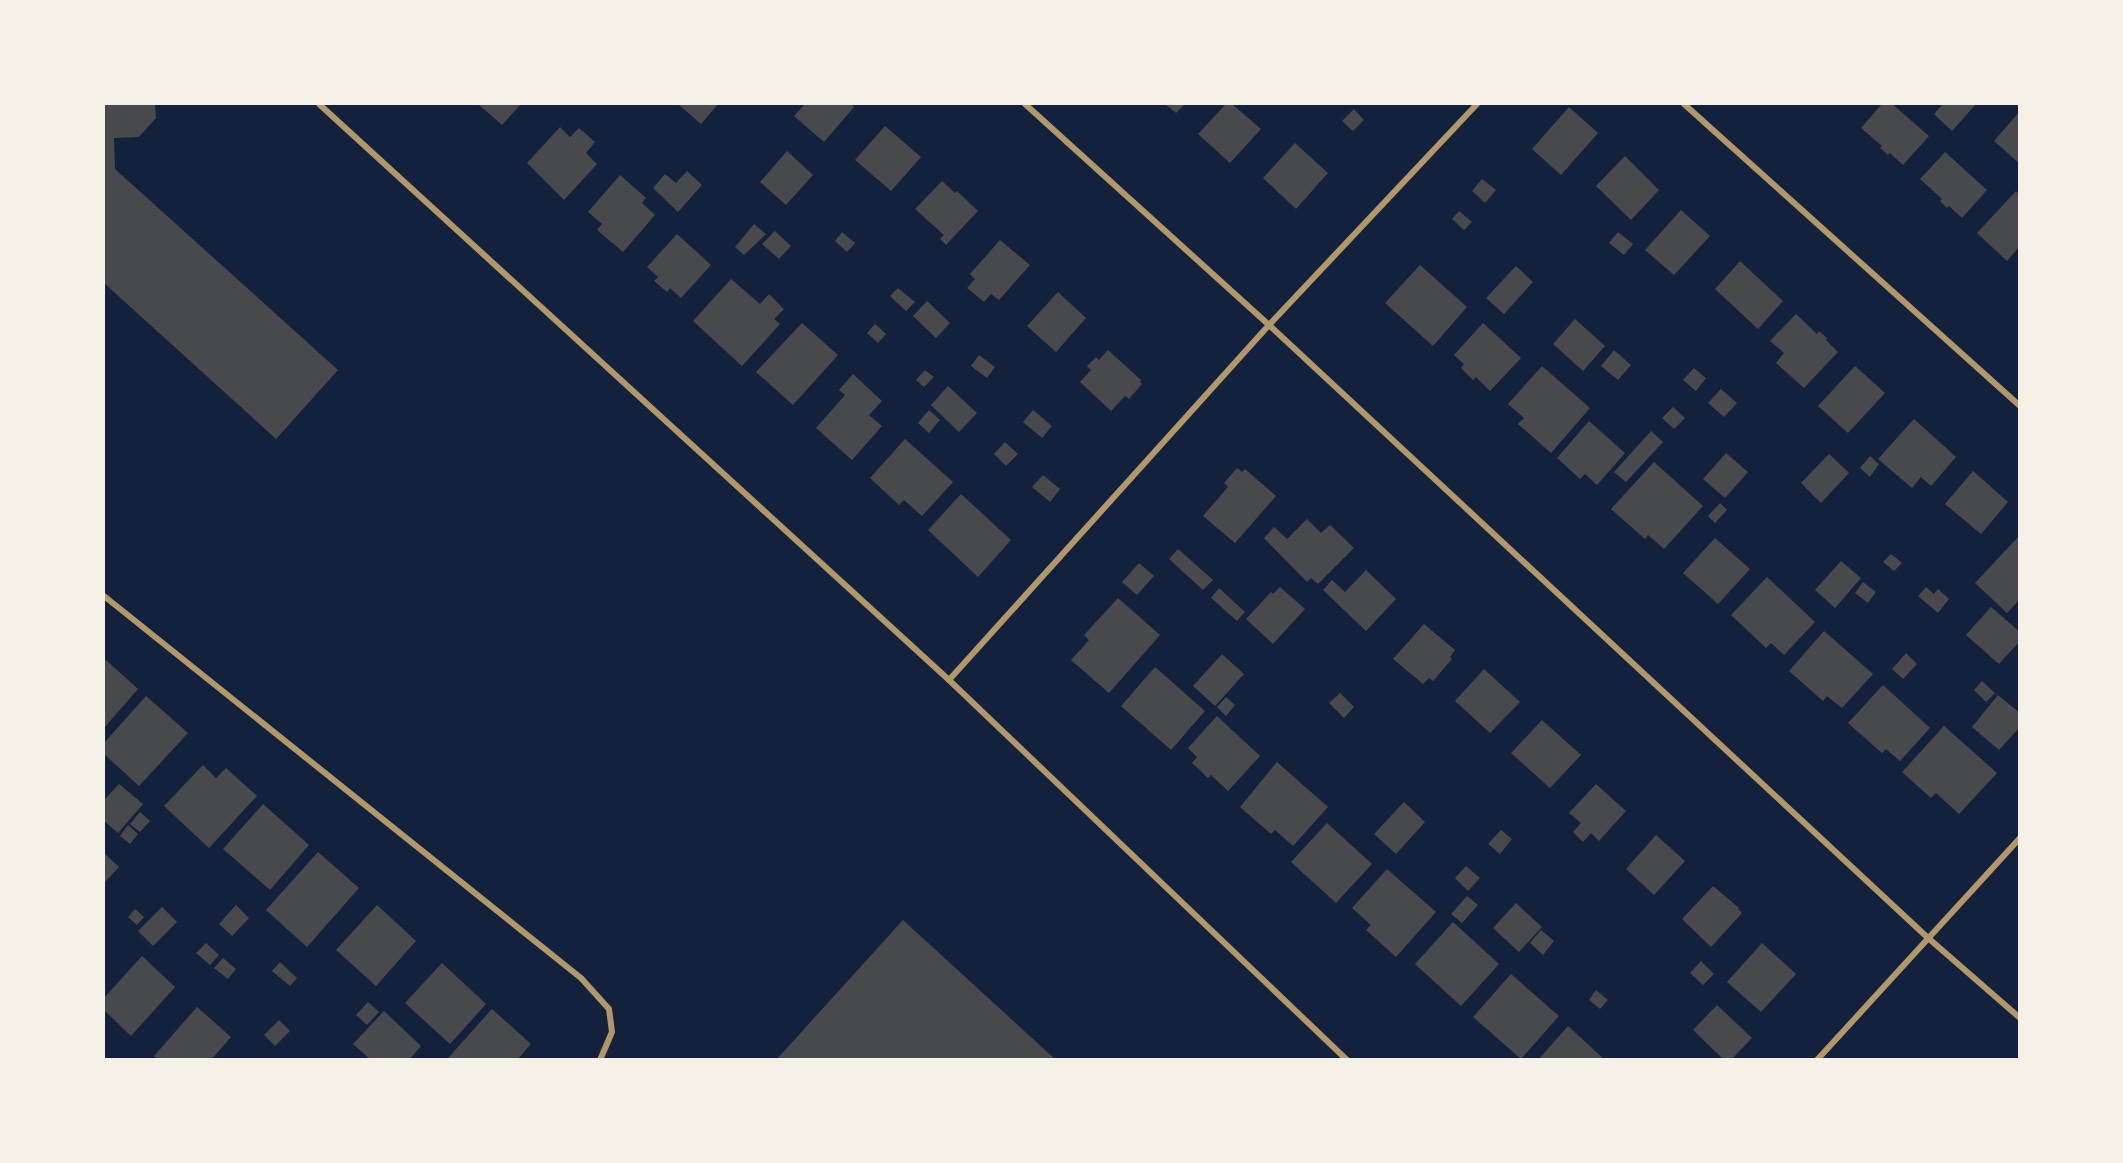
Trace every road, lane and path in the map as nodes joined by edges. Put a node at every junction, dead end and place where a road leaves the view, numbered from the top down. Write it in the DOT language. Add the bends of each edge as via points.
graph roads {
  1 [pos="319,104"];
  2 [pos="1025,104"];
  3 [pos="1477,104"];
  4 [pos="1684,104"];
  5 [pos="1269,325"];
  6 [pos="2019,406"];
  7 [pos="104,596"];
  8 [pos="949,680"];
  9 [pos="2019,838"];
  10 [pos="1927,937"];
  11 [pos="2019,1018"];
  12 [pos="600,1059"];
  13 [pos="1347,1059"];
  14 [pos="1817,1059"];
  1 -- 8 [label="street"];
  2 -- 5 [label="street"];
  3 -- 5 [label="street"];
  4 -- 6 [label="street"];
  5 -- 8 [label="street"];
  5 -- 10 [label="street"];
  7 -- 12 [label="street" via="581,978 609,1009 612,1032"];
  8 -- 13 [label="street"];
  9 -- 10 [label="street"];
  10 -- 11 [label="street"];
  10 -- 14 [label="street"];
}
